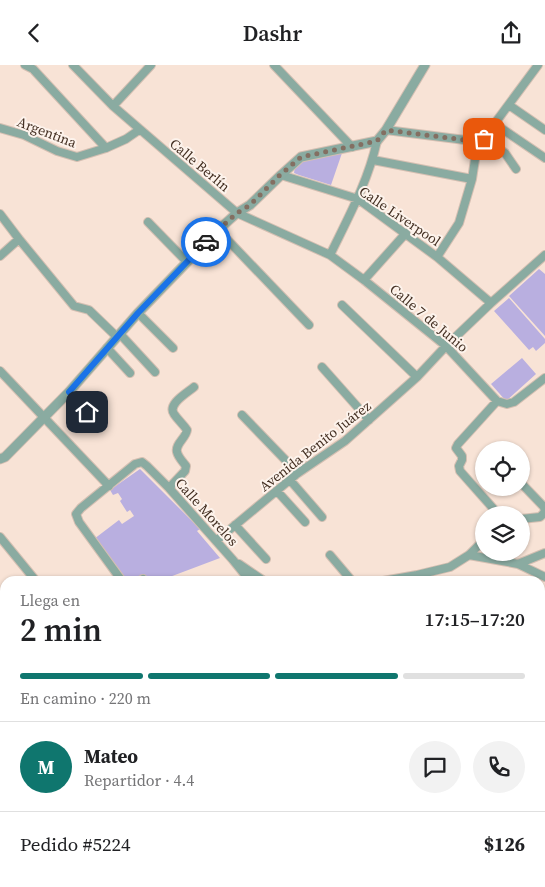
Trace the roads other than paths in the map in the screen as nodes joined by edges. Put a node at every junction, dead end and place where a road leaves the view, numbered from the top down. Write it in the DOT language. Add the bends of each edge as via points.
graph roads {
  1 [pos="25,65"];
  2 [pos="73,65"];
  3 [pos="151,65"];
  4 [pos="274,65"];
  5 [pos="425,65"];
  6 [pos="538,65"];
  7 [pos="508,105"];
  8 [pos="112,106"];
  9 [pos="495,124"];
  10 [pos="0,128"];
  11 [pos="140,130"];
  12 [pos="386,130"];
  13 [pos="545,130"];
  14 [pos="482,140"];
  15 [pos="377,141"];
  16 [pos="352,147"];
  17 [pos="106,148"];
  18 [pos="545,158"];
  19 [pos="373,160"];
  20 [pos="516,169"];
  21 [pos="280,175"];
  22 [pos="472,179"];
  23 [pos="358,199"];
  24 [pos="0,213"];
  25 [pos="237,213"];
  26 [pos="148,222"];
  27 [pos="218,230"];
  28 [pos="406,233"];
  29 [pos="19,239"];
  30 [pos="330,255"];
  31 [pos="545,255"];
  32 [pos="0,256"];
  33 [pos="437,257"];
  34 [pos="187,262"];
  35 [pos="364,281"];
  36 [pos="491,303"];
  37 [pos="342,305"];
  38 [pos="138,313"];
  39 [pos="309,325"];
  40 [pos="118,336"];
  41 [pos="446,345"];
  42 [pos="108,348"];
  43 [pos="173,348"];
  44 [pos="322,367"];
  45 [pos="0,371"];
  46 [pos="155,372"];
  47 [pos="130,373"];
  48 [pos="417,377"];
  49 [pos="545,378"];
  50 [pos="194,387"];
  51 [pos="69,392"];
  52 [pos="497,401"];
  53 [pos="242,415"];
  54 [pos="44,417"];
  55 [pos="369,420"];
  56 [pos="96,422"];
  57 [pos="0,459"];
  58 [pos="298,473"];
  59 [pos="290,480"];
  60 [pos="108,486"];
  61 [pos="170,488"];
  62 [pos="277,491"];
  63 [pos="530,492"];
  64 [pos="491,506"];
  65 [pos="322,517"];
  66 [pos="530,518"];
  67 [pos="305,522"];
  68 [pos="235,525"];
  69 [pos="0,537"];
  70 [pos="216,541"];
  71 [pos="475,549"];
  72 [pos="545,553"];
  73 [pos="330,555"];
  74 [pos="469,555"];
  75 [pos="266,559"];
  76 [pos="233,560"];
  77 [pos="518,564"];
  78 [pos="32,576"];
  79 [pos="118,576"];
  80 [pos="246,576"];
  81 [pos="257,576"];
  82 [pos="348,576"];
  83 [pos="407,576"];
  84 [pos="543,576"];
  1 -- 17 [label="street" via="33,69"];
  2 -- 8 [label="street, Calle Berlín"];
  3 -- 8 [label="street"];
  4 -- 16 [label="street"];
  5 -- 12 [label="street"];
  6 -- 7 [label="street"];
  7 -- 9 [label="street"];
  7 -- 13 [label="street"];
  8 -- 11 [label="street, Calle Berlín"];
  9 -- 14 [label="street"];
  9 -- 18 [label="street"];
  10 -- 17 [label="street, Argentina" via="78,157"];
  11 -- 17 [label="street, Argentina"];
  11 -- 25 [label="street, Calle Berlín"];
  12 -- 14 [label="street"];
  12 -- 15 [label="street"];
  14 -- 20 [label="street" via="505,153"];
  14 -- 22 [label="street" via="476,153"];
  15 -- 16 [label="street"];
  15 -- 19 [label="street"];
  16 -- 21 [label="street" via="301,157"];
  19 -- 22 [label="street"];
  19 -- 23 [label="street"];
  21 -- 23 [label="street, Calle Liverpool"];
  21 -- 25 [label="street" via="250,205"];
  22 -- 33 [label="street" via="459,223"];
  23 -- 28 [label="street, Calle Liverpool"];
  23 -- 30 [label="street"];
  24 -- 29 [label="street"];
  25 -- 27 [label="street"];
  25 -- 30 [label="street, Calle Berlín"];
  26 -- 34 [label="street"];
  27 -- 34 [label="street"];
  27 -- 39 [label="street"];
  28 -- 33 [label="street, Calle Liverpool"];
  28 -- 35 [label="street"];
  29 -- 32 [label="street"];
  29 -- 40 [label="street" via="74,306 89,311"];
  30 -- 35 [label="street, Calle 7 de Junio"];
  31 -- 36 [label="street, Avenida Benito Juárez"];
  33 -- 36 [label="street, Calle Liverpool"];
  34 -- 38 [label="street"];
  35 -- 41 [label="street, Calle 7 de Junio"];
  36 -- 41 [label="street, Avenida Benito Juárez"];
  37 -- 48 [label="street"];
  38 -- 40 [label="street"];
  38 -- 43 [label="street"];
  40 -- 42 [label="street"];
  40 -- 46 [label="street"];
  41 -- 48 [label="street, Avenida Benito Juárez"];
  41 -- 52 [label="street, Calle 7 de Junio"];
  42 -- 47 [label="street"];
  42 -- 51 [label="street"];
  44 -- 55 [label="street"];
  45 -- 54 [label="street"];
  48 -- 55 [label="street, Avenida Benito Juárez"];
  49 -- 52 [label="street, Calle 7 de Junio" via="514,403"];
  50 -- 61 [label="street" via="172,408 172,413 187,430 177,449 186,466 185,471"];
  51 -- 54 [label="street"];
  51 -- 56 [label="street"];
  52 -- 64 [label="street" via="456,448 462,456 458,466 460,471"];
  53 -- 58 [label="street"];
  54 -- 57 [label="street"];
  54 -- 60 [label="street"];
  55 -- 58 [label="street, Avenida Benito Juárez"];
  58 -- 59 [label="street, Avenida Benito Juárez"];
  59 -- 62 [label="street, Avenida Benito Juárez"];
  59 -- 65 [label="street"];
  60 -- 61 [label="street, Calle Morelos" via="135,464 142,463"];
  60 -- 79 [label="street" via="76,514"];
  61 -- 70 [label="street, Calle Morelos"];
  62 -- 67 [label="street"];
  62 -- 68 [label="street, Avenida Benito Juárez"];
  63 -- 66 [label="street" via="545,512 540,517"];
  68 -- 70 [label="street, Avenida Benito Juárez"];
  68 -- 75 [label="street"];
  69 -- 78 [label="street"];
  70 -- 76 [label="street, Calle Morelos"];
  71 -- 74 [label="street"];
  72 -- 77 [label="street"];
  73 -- 82 [label="street"];
  74 -- 77 [label="street"];
  74 -- 83 [label="street" via="450,567"];
  76 -- 80 [label="street, Calle Morelos"];
  76 -- 81 [label="street"];
  77 -- 84 [label="street"];
}
